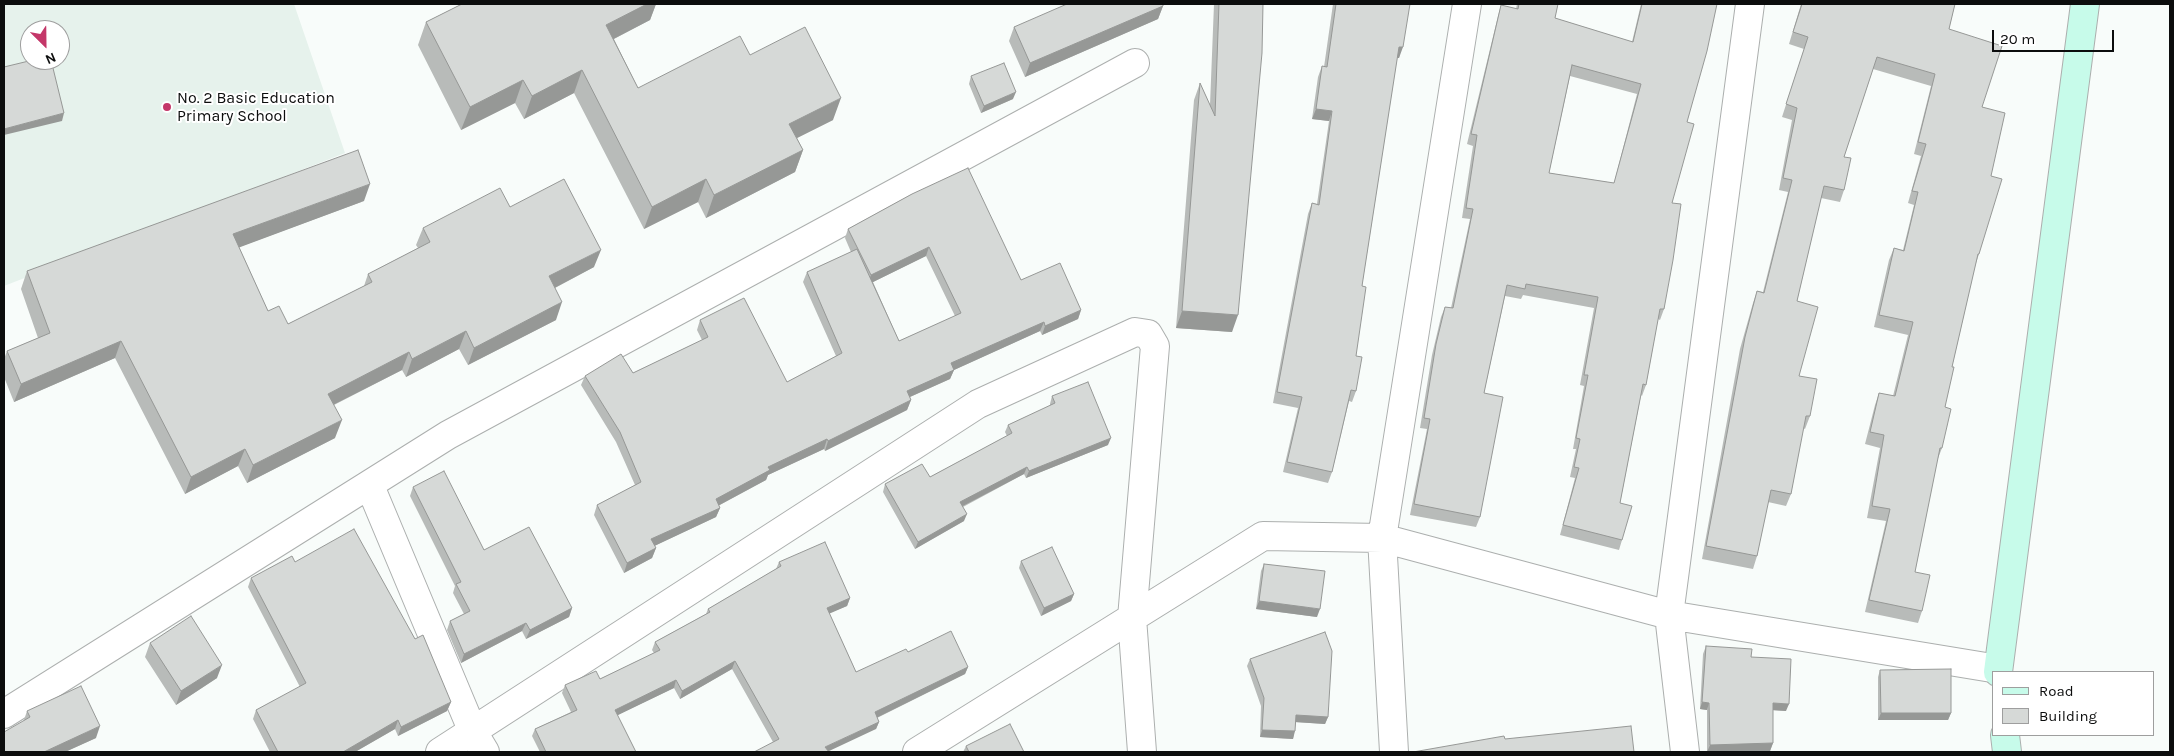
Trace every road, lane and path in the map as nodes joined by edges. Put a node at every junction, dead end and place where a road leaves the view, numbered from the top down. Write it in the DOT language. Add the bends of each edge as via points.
graph roads {
  1 [pos="1467,4"];
  2 [pos="1750,4"];
  3 [pos="2085,4"];
  4 [pos="1135,63"];
  5 [pos="370,486"];
  6 [pos="1382,538"];
  7 [pos="1669,615"];
  8 [pos="1132,618"];
  9 [pos="1998,671"];
  10 [pos="4,714"];
  11 [pos="2005,736"];
  12 [pos="479,742"];
  13 [pos="440,752"];
  14 [pos="917,752"];
  15 [pos="1142,752"];
  16 [pos="1394,752"];
  17 [pos="1685,752"];
  18 [pos="2006,752"];
  1 -- 6 [label="street"];
  2 -- 7 [label="street"];
  3 -- 9 [label="main road"];
  4 -- 5 [label="street" via="448,435"];
  5 -- 10 [label="street"];
  5 -- 12 [label="street"];
  6 -- 7 [label="street"];
  6 -- 8 [label="street" via="1263,536"];
  6 -- 16 [label="street"];
  7 -- 9 [label="street"];
  7 -- 17 [label="street"];
  8 -- 12 [label="street" via="1155,346 1148,334 1135,332 978,404"];
  8 -- 14 [label="street"];
  8 -- 15 [label="street"];
  11 -- 18 [label="main road"];
  12 -- 13 [label="street"];
}
